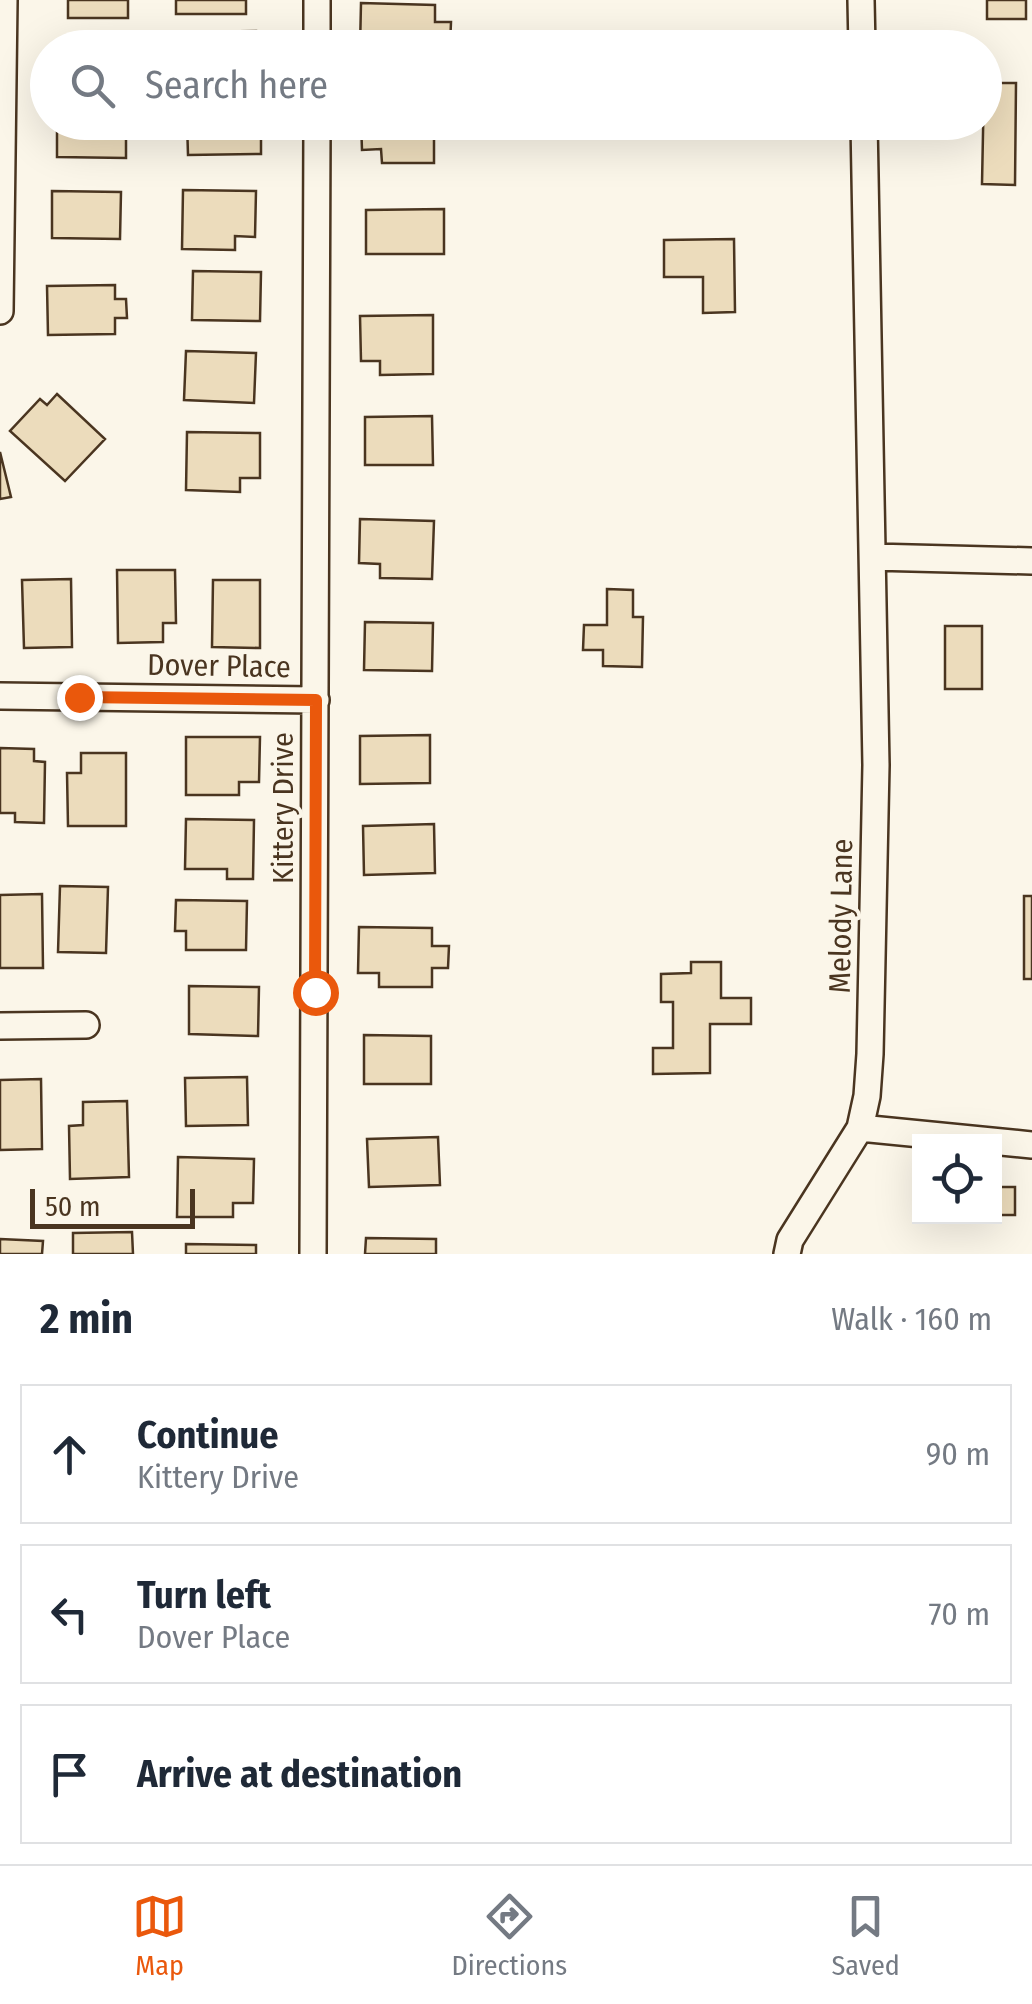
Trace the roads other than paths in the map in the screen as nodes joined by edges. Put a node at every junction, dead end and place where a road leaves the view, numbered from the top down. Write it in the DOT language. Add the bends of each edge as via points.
graph roads {
  1 [pos="4,0"];
  2 [pos="317,0"];
  3 [pos="861,0"];
  4 [pos="317,30"];
  5 [pos="862,30"];
  6 [pos="317,140"];
  7 [pos="864,140"];
  8 [pos="0,312"];
  9 [pos="873,557"];
  10 [pos="1032,561"];
  11 [pos="0,696"];
  12 [pos="316,700"];
  13 [pos="86,1025"];
  14 [pos="0,1026"];
  15 [pos="860,1128"];
  16 [pos="1032,1144"];
  17 [pos="313,1254"];
  18 [pos="786,1254"];
  1 -- 8 [label="street"];
  2 -- 4 [label="street"];
  3 -- 5 [label="street"];
  6 -- 12 [label="street, Kittery Drive"];
  7 -- 9 [label="street, Melody Lane"];
  9 -- 10 [label="street"];
  9 -- 15 [label="street, Melody Lane" via="870,1054"];
  11 -- 12 [label="street, Dover Place"];
  12 -- 17 [label="street, Kittery Drive"];
  13 -- 14 [label="street"];
  15 -- 16 [label="street"];
  15 -- 18 [label="street, Melody Lane"];
}
